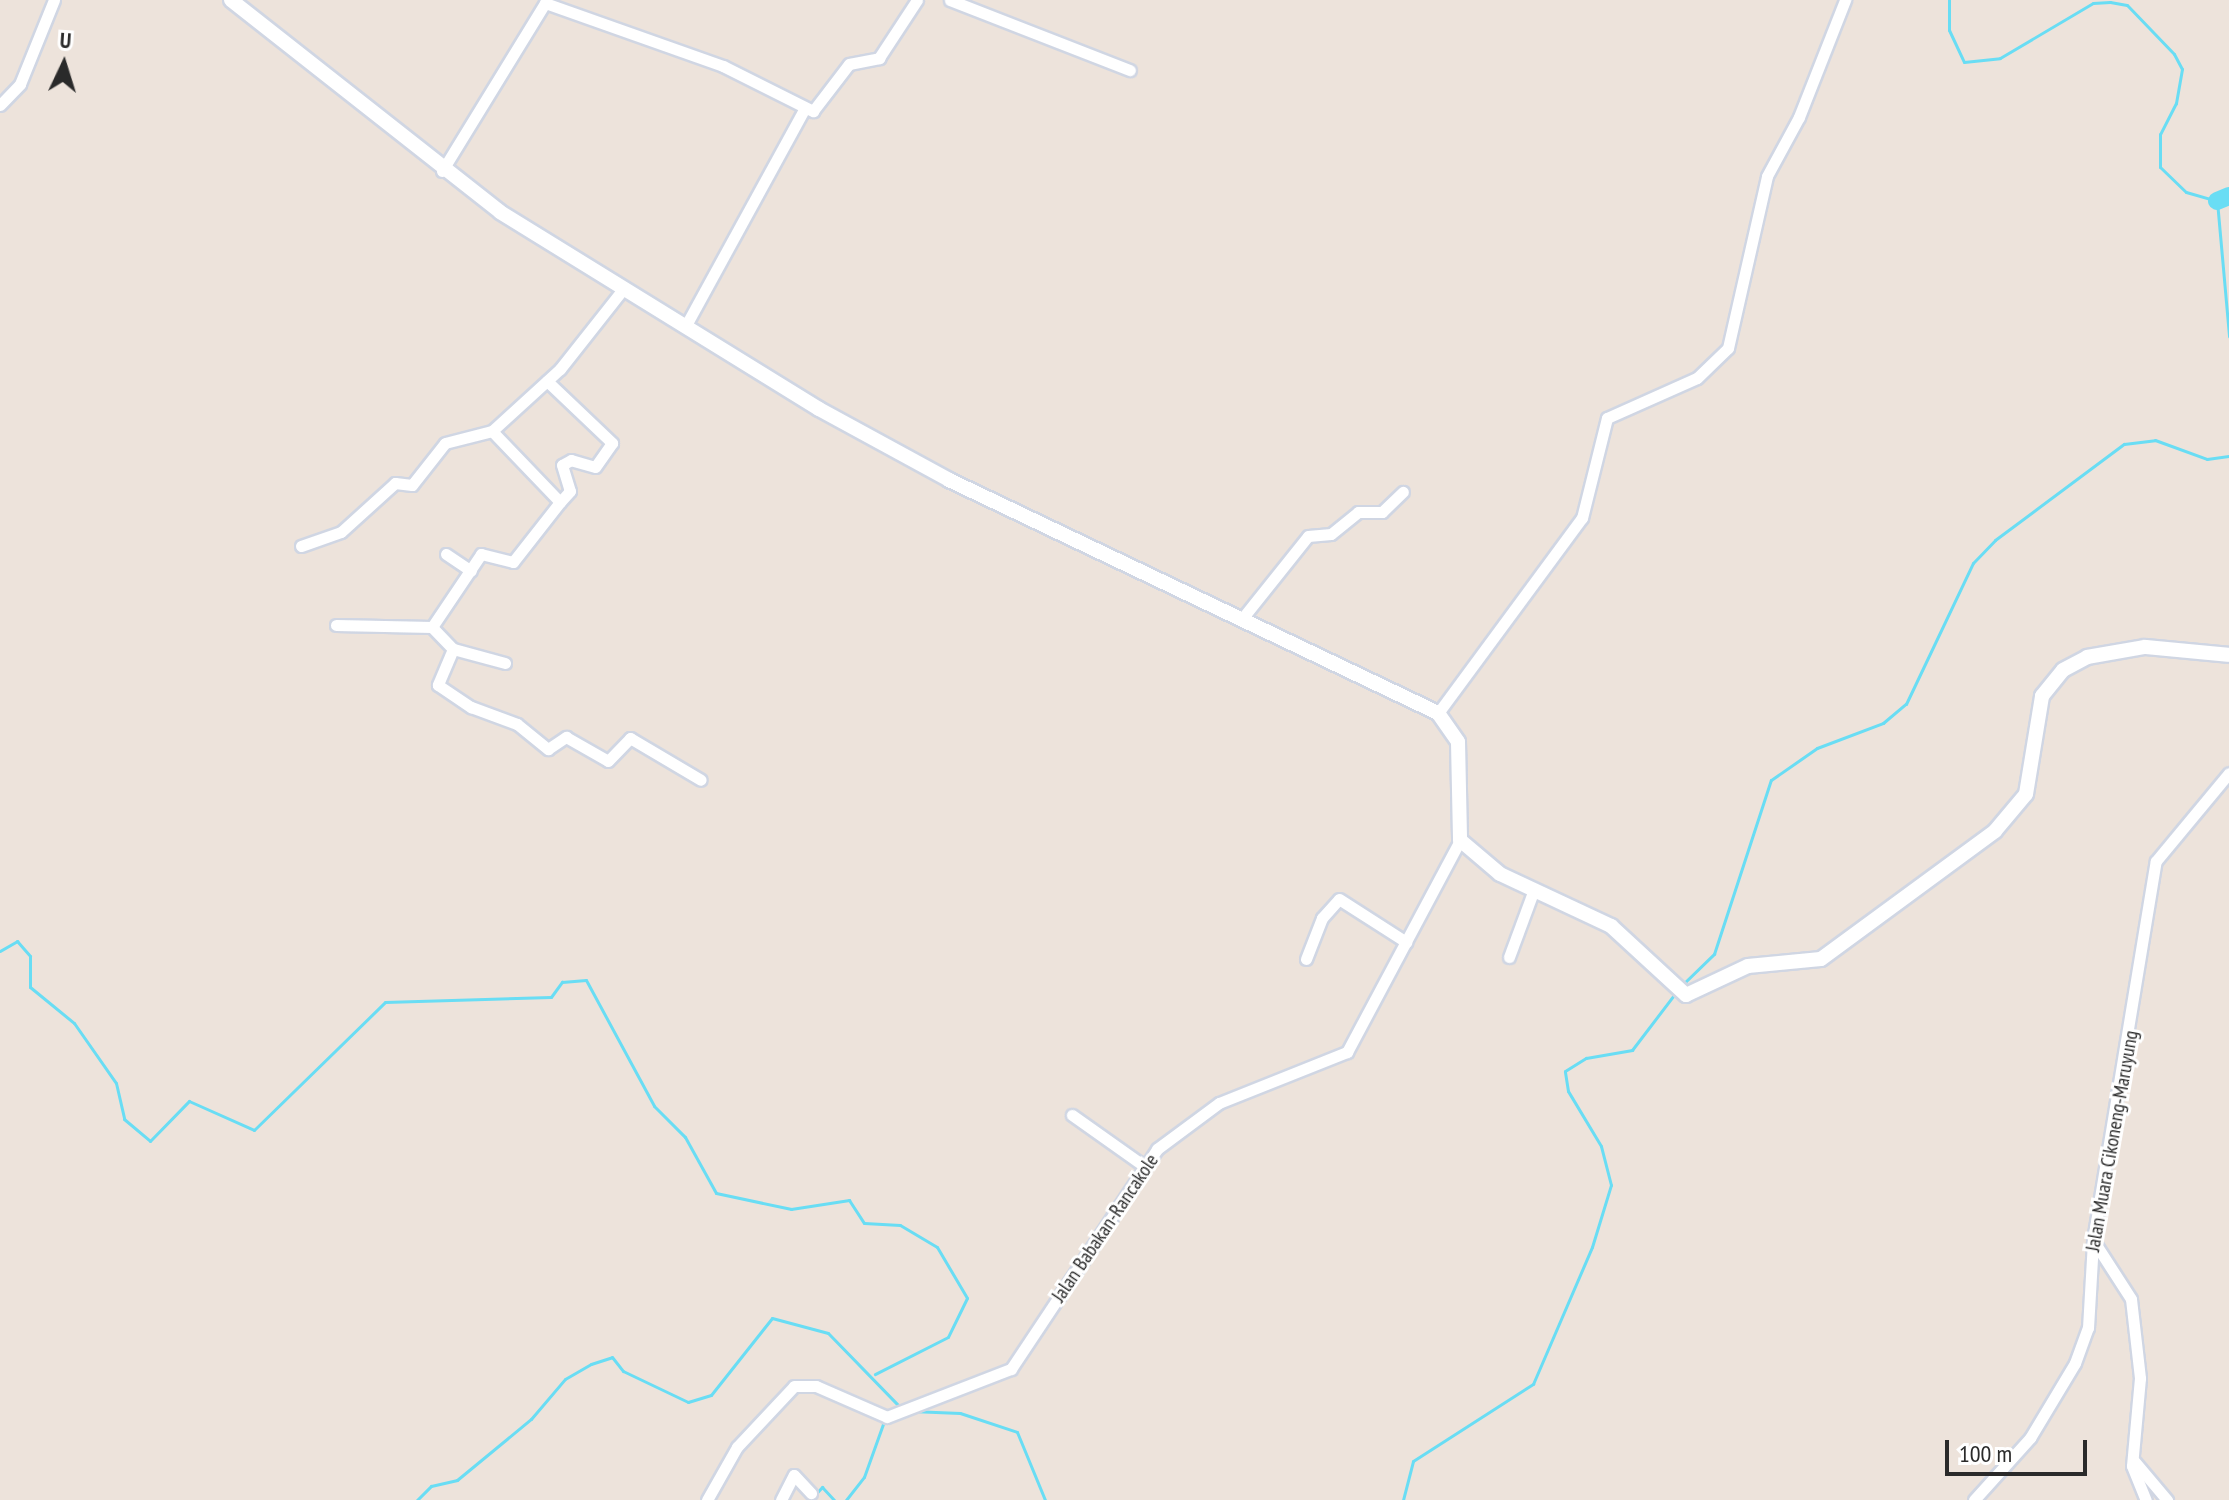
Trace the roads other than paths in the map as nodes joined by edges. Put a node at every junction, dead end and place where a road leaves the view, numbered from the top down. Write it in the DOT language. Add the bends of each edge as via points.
graph roads {
  1 [pos="54,0"];
  2 [pos="231,0"];
  3 [pos="917,0"];
  4 [pos="950,0"];
  5 [pos="1845,0"];
  6 [pos="1130,70"];
  7 [pos="0,105"];
  8 [pos="805,108"];
  9 [pos="442,171"];
  10 [pos="624,288"];
  11 [pos="685,327"];
  12 [pos="547,381"];
  13 [pos="492,431"];
  14 [pos="1403,492"];
  15 [pos="560,502"];
  16 [pos="301,546"];
  17 [pos="446,554"];
  18 [pos="471,571"];
  19 [pos="1241,620"];
  20 [pos="336,625"];
  21 [pos="432,627"];
  22 [pos="453,649"];
  23 [pos="2229,655"];
  24 [pos="505,663"];
  25 [pos="1438,713"];
  26 [pos="2229,773"];
  27 [pos="701,780"];
  28 [pos="1460,840"];
  29 [pos="1533,892"];
  30 [pos="1406,942"];
  31 [pos="1509,957"];
  32 [pos="1306,959"];
  33 [pos="1072,1115"];
  34 [pos="1144,1166"];
  35 [pos="2093,1240"];
  36 [pos="2132,1458"];
  37 [pos="811,1493"];
  38 [pos="711,1499"];
  39 [pos="781,1500"];
  40 [pos="1974,1500"];
  41 [pos="2146,1500"];
  42 [pos="2167,1500"];
  1 -- 7 [label="street" via="20,84"];
  2 -- 9 [label="street"];
  3 -- 8 [label="street" via="875,62 849,64 823,105"];
  4 -- 6 [label="street"];
  5 -- 25 [label="street" via="1799,117 1767,176 1728,348 1697,378 1607,418 1582,518"];
  8 -- 9 [label="street" via="723,66 545,3"];
  8 -- 11 [label="street"];
  9 -- 10 [label="street"];
  10 -- 11 [label="street"];
  10 -- 12 [label="street"];
  11 -- 19 [label="street" via="949,480"];
  12 -- 13 [label="street"];
  12 -- 15 [label="street" via="612,443 595,467 571,460 562,465 570,491"];
  13 -- 15 [label="street"];
  13 -- 16 [label="street" via="445,443 412,485 395,483 341,532"];
  14 -- 19 [label="street" via="1382,512 1358,512 1331,534 1308,536"];
  15 -- 18 [label="street" via="516,560 483,553"];
  17 -- 18 [label="street"];
  18 -- 21 [label="street"];
  19 -- 25 [label="street"];
  20 -- 21 [label="street"];
  21 -- 22 [label="street"];
  22 -- 24 [label="street"];
  22 -- 27 [label="street" via="438,685 471,707 517,724 548,749 566,737 608,761 630,738"];
  23 -- 29 [label="street" via="2145,647 2087,657 2063,670 2042,696 2026,794 1995,831 1821,959 1748,966 1678,988 1611,926"];
  25 -- 28 [label="street" via="1458,742"];
  26 -- 35 [label="street, Jalan Muara Cikoneng-Maruyung" via="2156,861"];
  28 -- 29 [label="street"];
  28 -- 30 [label="street, Jalan Babakan-Rancakole"];
  29 -- 31 [label="street"];
  30 -- 32 [label="street" via="1339,899 1322,918"];
  30 -- 34 [label="street, Jalan Babakan-Rancakole" via="1347,1052 1219,1103 1180,1129"];
  33 -- 34 [label="street"];
  34 -- 38 [label="street, Jalan Babakan-Rancakole" via="1011,1369 912,1412 883,1417 816,1386 794,1386 737,1447"];
  35 -- 36 [label="street" via="2131,1299 2140,1378"];
  35 -- 40 [label="street, Jalan Muara Cikoneng-Maruyung" via="2088,1328 2075,1363 2030,1438"];
  36 -- 41 [label="street"];
  36 -- 42 [label="street"];
  37 -- 39 [label="street" via="794,1475"];
}
